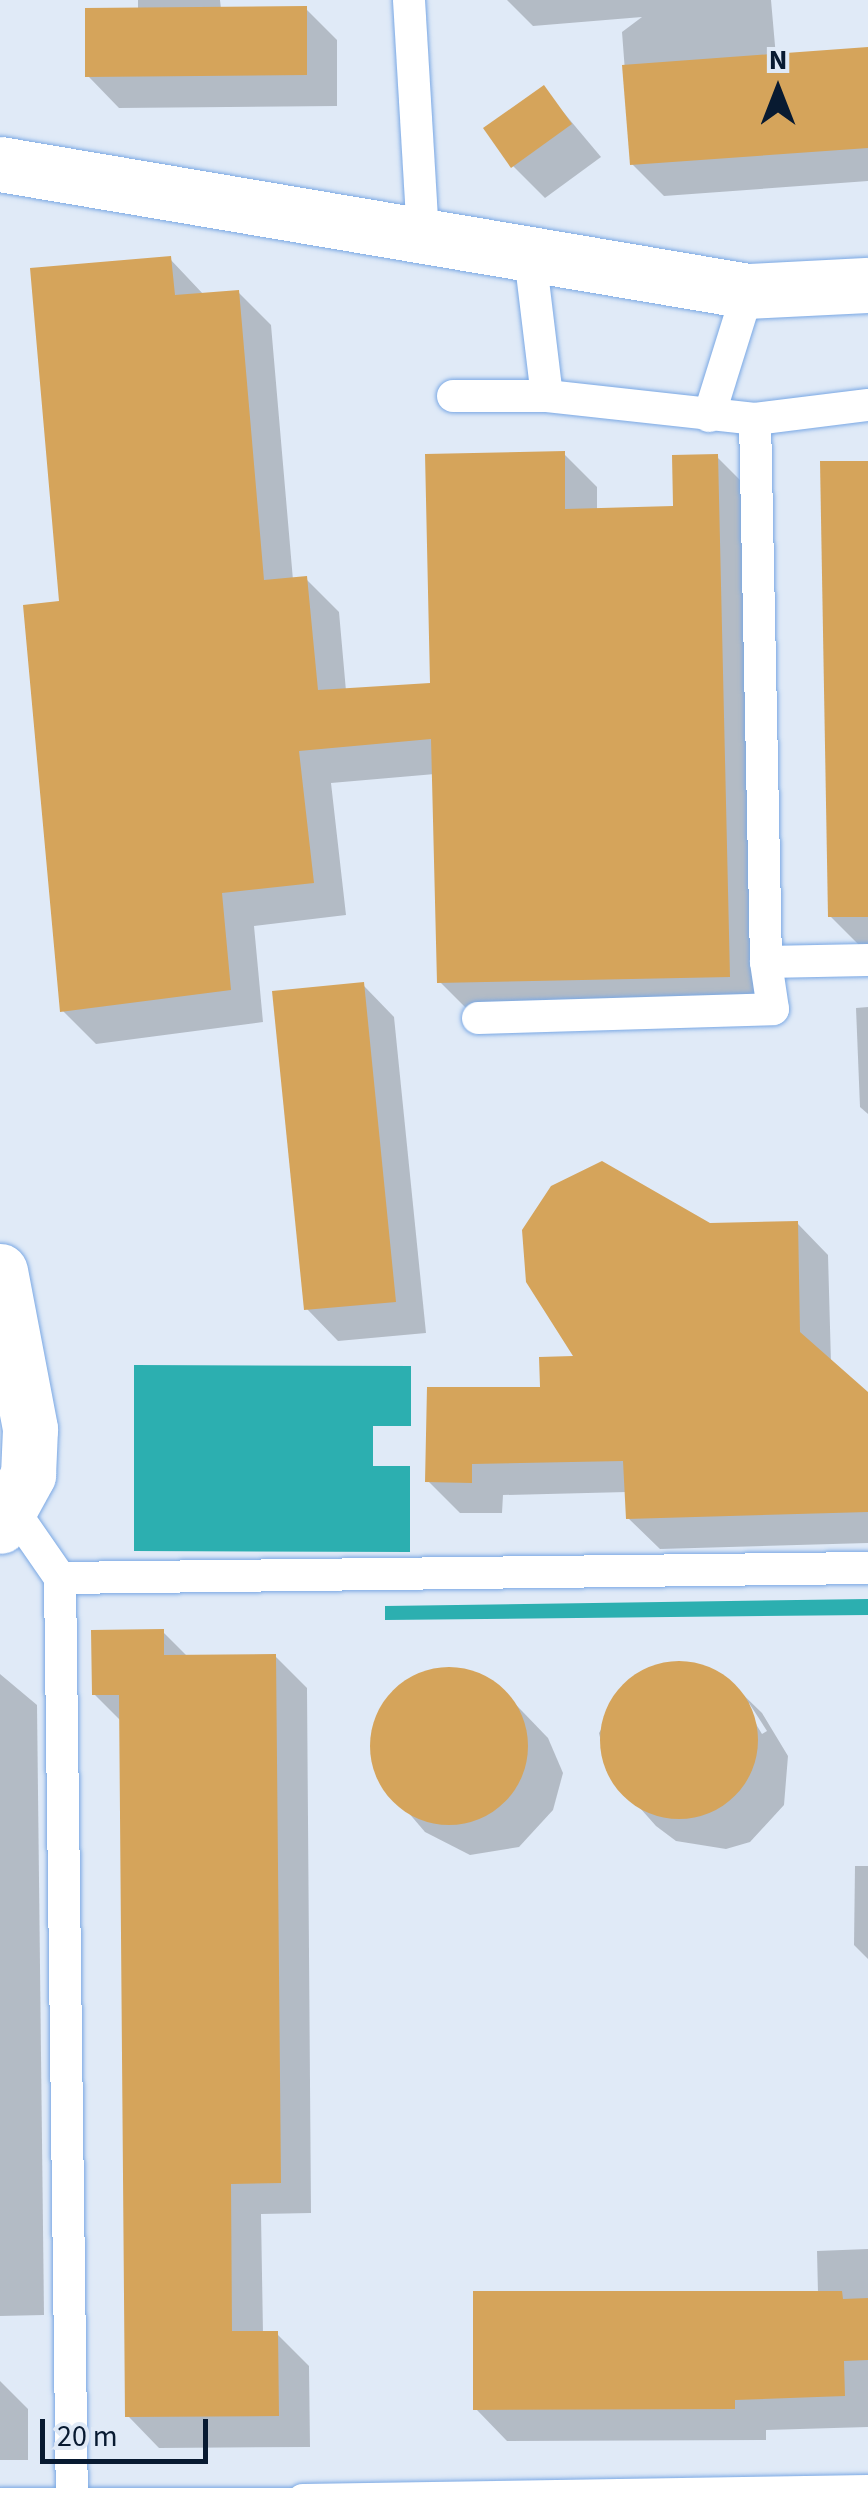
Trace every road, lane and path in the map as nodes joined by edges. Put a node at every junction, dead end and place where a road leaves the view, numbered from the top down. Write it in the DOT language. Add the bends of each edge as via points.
graph roads {
  1 [pos="409,0"];
  2 [pos="0,164"];
  3 [pos="423,238"];
  4 [pos="530,256"];
  5 [pos="868,285"];
  6 [pos="748,291"];
  7 [pos="453,396"];
  8 [pos="547,396"];
  9 [pos="868,405"];
  10 [pos="708,416"];
  11 [pos="755,419"];
  12 [pos="868,960"];
  13 [pos="766,962"];
  14 [pos="478,1018"];
  15 [pos="0,1271"];
  16 [pos="6,1518"];
  17 [pos="868,1568"];
  18 [pos="60,1578"];
  19 [pos="868,2490"];
  20 [pos="304,2502"];
  21 [pos="72,2503"];
  22 [pos="0,2504"];
  1 -- 3 [label="lane"];
  2 -- 3 [label="street"];
  3 -- 4 [label="street"];
  4 -- 6 [label="street"];
  4 -- 8 [label="lane"];
  5 -- 6 [label="street"];
  6 -- 10 [label="lane"];
  7 -- 8 [label="lane"];
  8 -- 10 [label="lane"];
  9 -- 11 [label="lane"];
  10 -- 11 [label="lane"];
  11 -- 13 [label="lane"];
  12 -- 13 [label="lane"];
  13 -- 14 [label="lane" via="774,1009"];
  15 -- 16 [label="street" via="29,1410 28,1476"];
  16 -- 18 [label="lane"];
  17 -- 18 [label="lane"];
  18 -- 21 [label="lane"];
  19 -- 20 [label="lane"];
  20 -- 21 [label="lane"];
  21 -- 22 [label="lane"];
}
